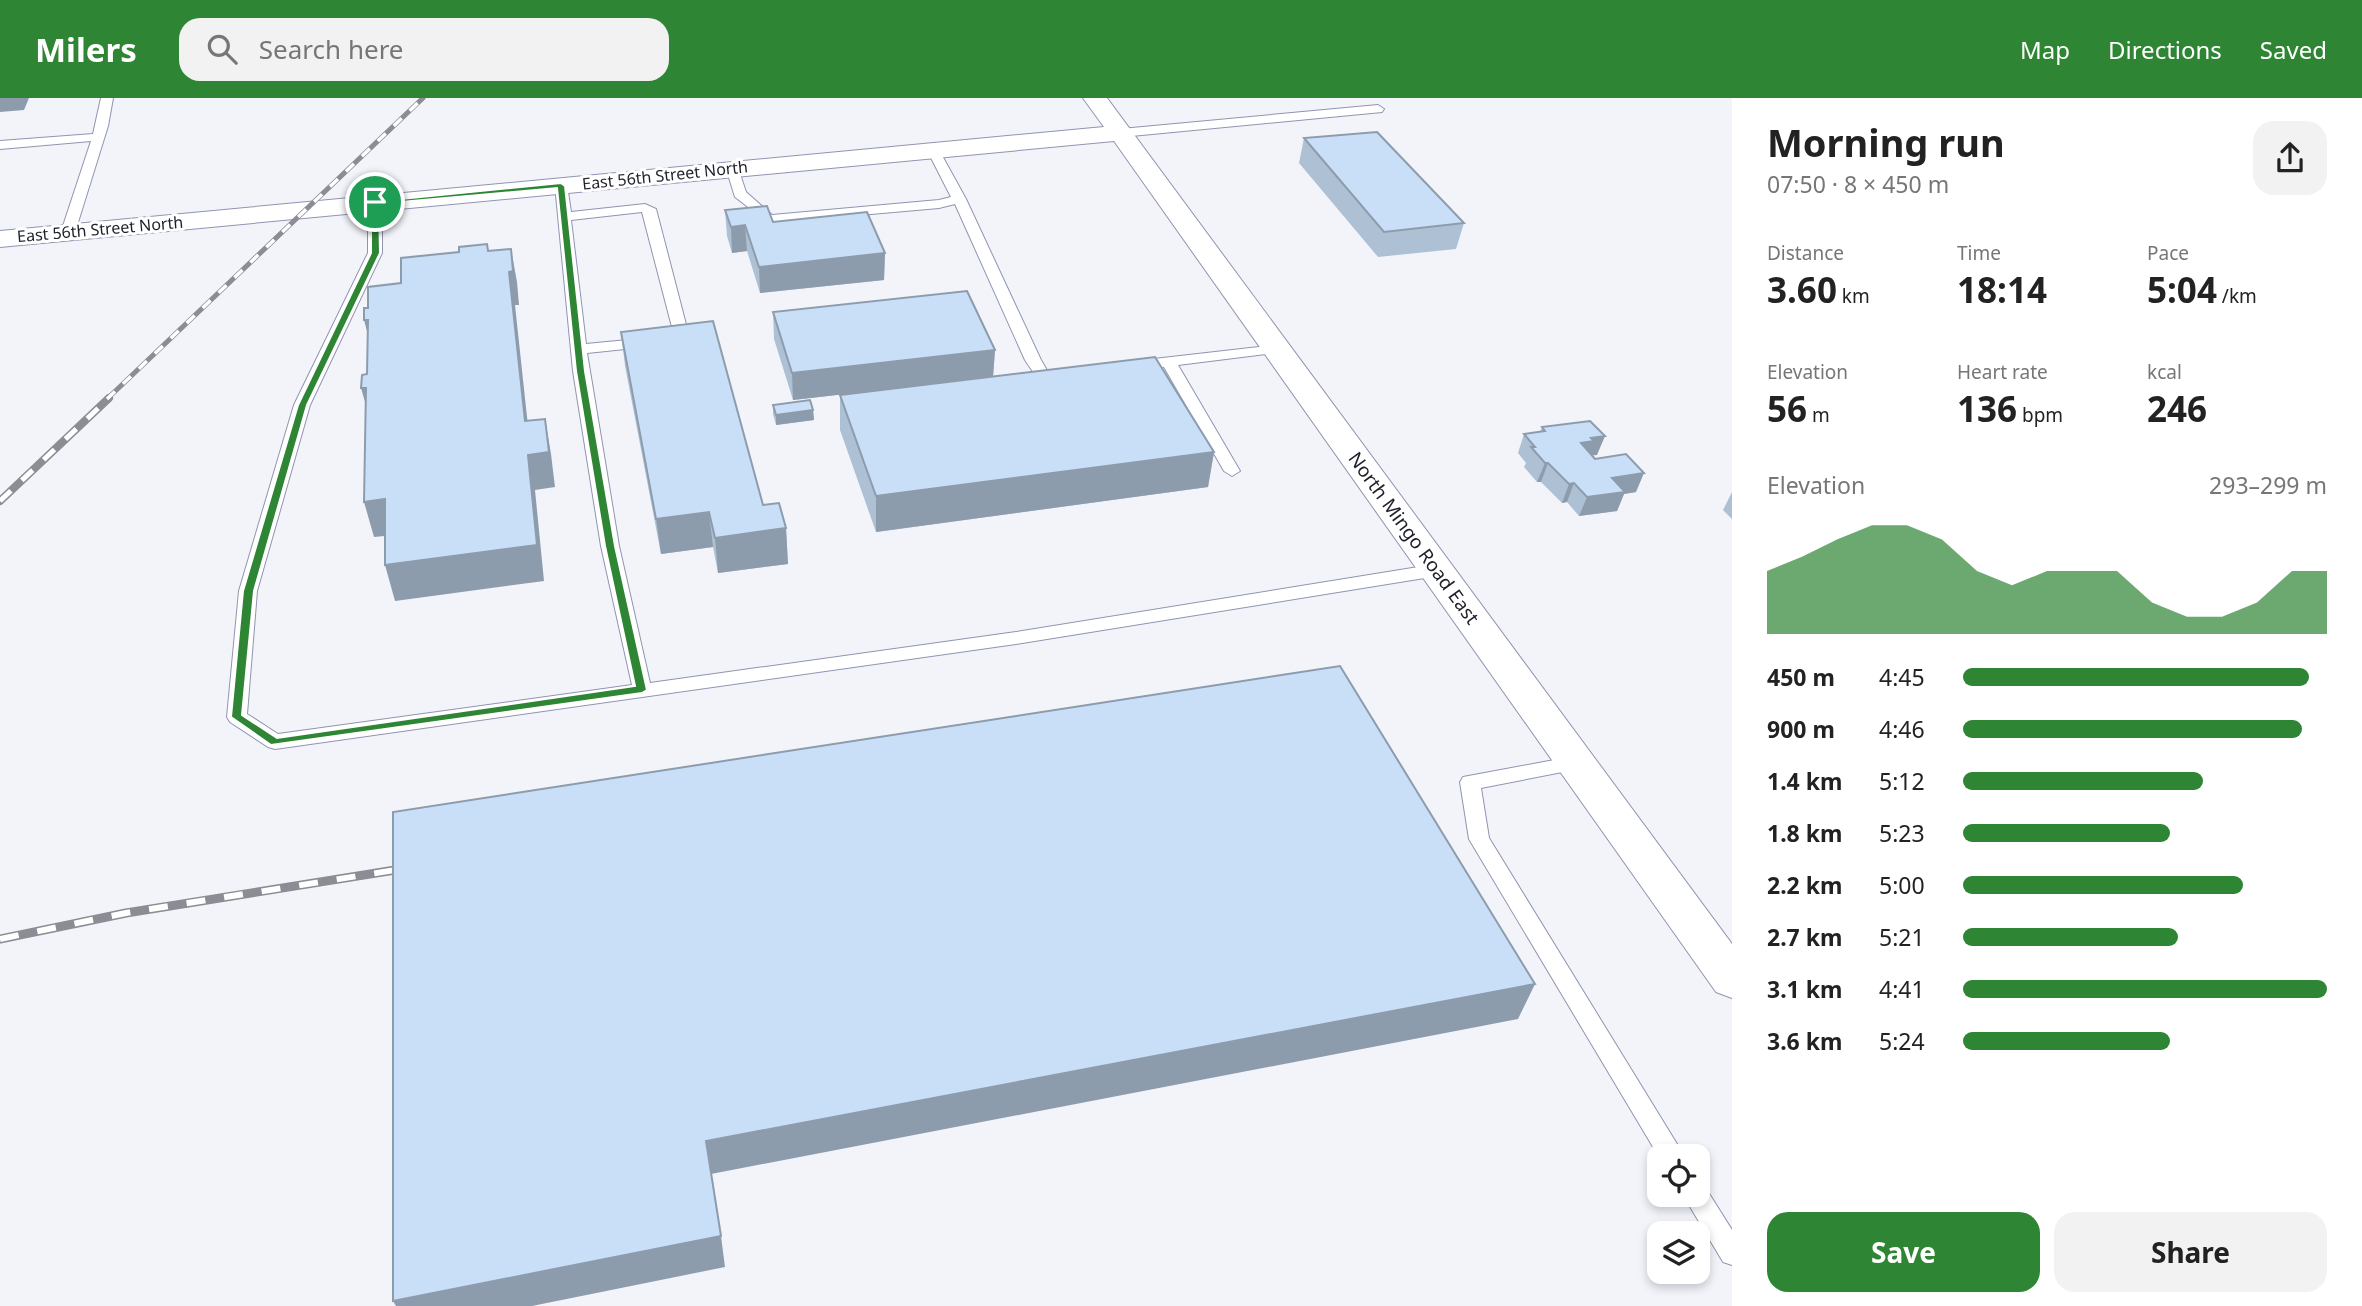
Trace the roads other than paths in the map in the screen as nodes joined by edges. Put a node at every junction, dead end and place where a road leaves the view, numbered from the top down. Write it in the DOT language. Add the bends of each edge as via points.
graph roads {
  1 [pos="107,98"];
  2 [pos="1095,98"];
  3 [pos="1378,109"];
  4 [pos="1121,132"];
  5 [pos="98,137"];
  6 [pos="0,145"];
  7 [pos="933,150"];
  8 [pos="732,168"];
  9 [pos="561,186"];
  10 [pos="958,199"];
  11 [pos="375,202"];
  12 [pos="565,216"];
  13 [pos="68,232"];
  14 [pos="0,239"];
  15 [pos="578,349"];
  16 [pos="1277,349"];
  17 [pos="1169,362"];
  18 [pos="1114,369"];
  19 [pos="1072,374"];
  20 [pos="1232,471"];
  21 [pos="1437,570"];
  22 [pos="642,690"];
  23 [pos="1576,763"];
  24 [pos="1732,979"];
  25 [pos="1665,1144"];
  26 [pos="1703,1207"];
  27 [pos="1732,1253"];
  1 -- 5 [label="lane"];
  2 -- 4 [label="street, North Mingo Road East"];
  3 -- 4 [label="lane"];
  4 -- 7 [label="street, East 56th Street North"];
  4 -- 16 [label="street, North Mingo Road East"];
  5 -- 6 [label="lane"];
  5 -- 13 [label="lane"];
  7 -- 8 [label="street, East 56th Street North"];
  7 -- 10 [label="lane"];
  8 -- 9 [label="street, East 56th Street North"];
  8 -- 10 [label="lane" via="740,194 769,219"];
  9 -- 11 [label="street, East 56th Street North"];
  9 -- 12 [label="lane"];
  10 -- 19 [label="lane" via="1033,360 1045,377"];
  11 -- 13 [label="street, East 56th Street North"];
  11 -- 22 [label="lane" via="376,253 302,405 248,591 237,717 275,742"];
  12 -- 15 [label="lane"];
  12 -- 15 [label="lane" via="645,208 651,212 681,332 673,340"];
  13 -- 14 [label="street, East 56th Street North"];
  15 -- 22 [label="lane" via="610,546"];
  16 -- 17 [label="lane"];
  16 -- 21 [label="street, North Mingo Road East"];
  17 -- 18 [label="lane"];
  17 -- 20 [label="lane"];
  21 -- 22 [label="lane" via="1016,638"];
  21 -- 23 [label="street, North Mingo Road East"];
  23 -- 24 [label="street, North Mingo Road East"];
  23 -- 25 [label="lane" via="1470,782 1479,839"];
  26 -- 27 [label="lane"];
}
